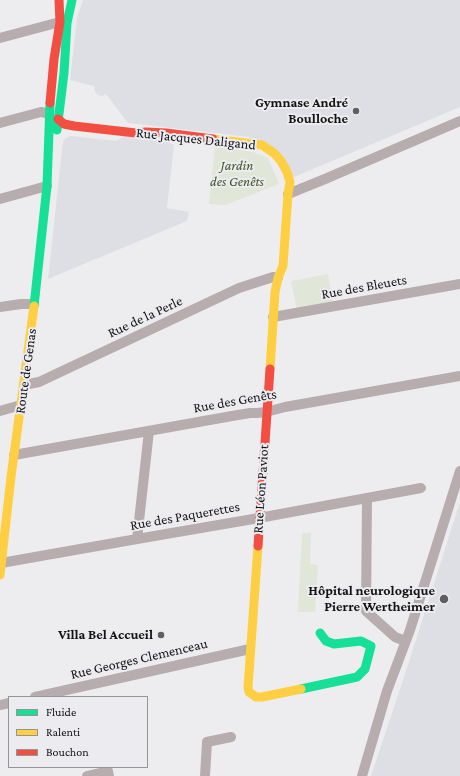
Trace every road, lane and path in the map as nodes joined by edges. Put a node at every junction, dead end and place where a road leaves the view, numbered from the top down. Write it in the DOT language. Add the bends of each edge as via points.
graph roads {
  1 [pos="59,0"];
  2 [pos="72,0"];
  3 [pos="63,23"];
  4 [pos="0,38"];
  5 [pos="54,59"];
  6 [pos="64,73"];
  7 [pos="54,117"];
  8 [pos="460,121"];
  9 [pos="0,123"];
  10 [pos="47,186"];
  11 [pos="288,194"];
  12 [pos="0,199"];
  13 [pos="278,278"];
  14 [pos="460,284"];
  15 [pos="34,304"];
  16 [pos="0,307"];
  17 [pos="273,317"];
  18 [pos="460,376"];
  19 [pos="24,385"];
  20 [pos="21,405"];
  21 [pos="0,411"];
  22 [pos="266,412"];
  23 [pos="149,431"];
  24 [pos="14,455"];
  25 [pos="460,471"];
  26 [pos="421,488"];
  27 [pos="367,498"];
  28 [pos="259,518"];
  29 [pos="137,539"];
  30 [pos="1,563"];
  31 [pos="0,575"];
  32 [pos="320,633"];
  33 [pos="406,641"];
  34 [pos="250,649"];
  35 [pos="39,696"];
  36 [pos="230,737"];
  37 [pos="87,776"];
  38 [pos="109,776"];
  39 [pos="205,776"];
  40 [pos="362,776"];
  1 -- 3 [label="street, Route de Genas"];
  2 -- 3 [label="street, Route de Genas"];
  3 -- 4 [label="street"];
  3 -- 5 [label="street, Route de Genas"];
  3 -- 6 [label="street, Route de Genas"];
  5 -- 6 [label="street"];
  5 -- 7 [label="street, Route de Genas"];
  6 -- 7 [label="street, Route de Genas"];
  7 -- 9 [label="street" via="41,112"];
  7 -- 10 [label="street, Route de Genas" via="53,152 48,168"];
  7 -- 11 [label="street, Rue Jacques Daligand" via="64,124 74,126 262,145 275,154 287,172 290,182"];
  8 -- 11 [label="street"];
  10 -- 12 [label="street"];
  10 -- 15 [label="street, Route de Genas"];
  11 -- 13 [label="street, Rue Jacques Daligand" via="283,266"];
  13 -- 17 [label="street, Rue Léon Paviot"];
  13 -- 19 [label="street, Rue de la Perle" via="273,277 239,288 39,382"];
  14 -- 17 [label="street, Rue des Bleuets"];
  15 -- 16 [label="street"];
  15 -- 19 [label="street, Route de Genas"];
  17 -- 22 [label="street, Rue Léon Paviot"];
  18 -- 22 [label="street, Rue des Genêts"];
  19 -- 20 [label="street, Route de Genas"];
  20 -- 21 [label="street"];
  20 -- 24 [label="street, Route de Genas"];
  22 -- 23 [label="street, Rue des Genêts"];
  22 -- 28 [label="street, Rue Léon Paviot"];
  23 -- 24 [label="street, Rue des Genêts"];
  23 -- 29 [label="street"];
  24 -- 30 [label="street, Route de Genas"];
  25 -- 33 [label="street"];
  26 -- 27 [label="street, Rue des Paquerettes"];
  27 -- 28 [label="street, Rue des Paquerettes"];
  27 -- 33 [label="street" via="366,611 395,637"];
  28 -- 29 [label="street, Rue des Paquerettes"];
  28 -- 34 [label="street, Rue Léon Paviot"];
  29 -- 30 [label="street, Rue des Paquerettes"];
  30 -- 31 [label="street, Route de Genas"];
  32 -- 34 [label="street, Rue Léon Paviot" via="326,641 334,644 361,641 371,646 365,669 357,677 256,697 249,692 248,687"];
  33 -- 40 [label="street" via="387,691"];
  34 -- 35 [label="street, Rue Georges Clemenceau"];
  36 -- 39 [label="street" via="207,742"];
  37 -- 38 [label="street" via="108,771"];
}
